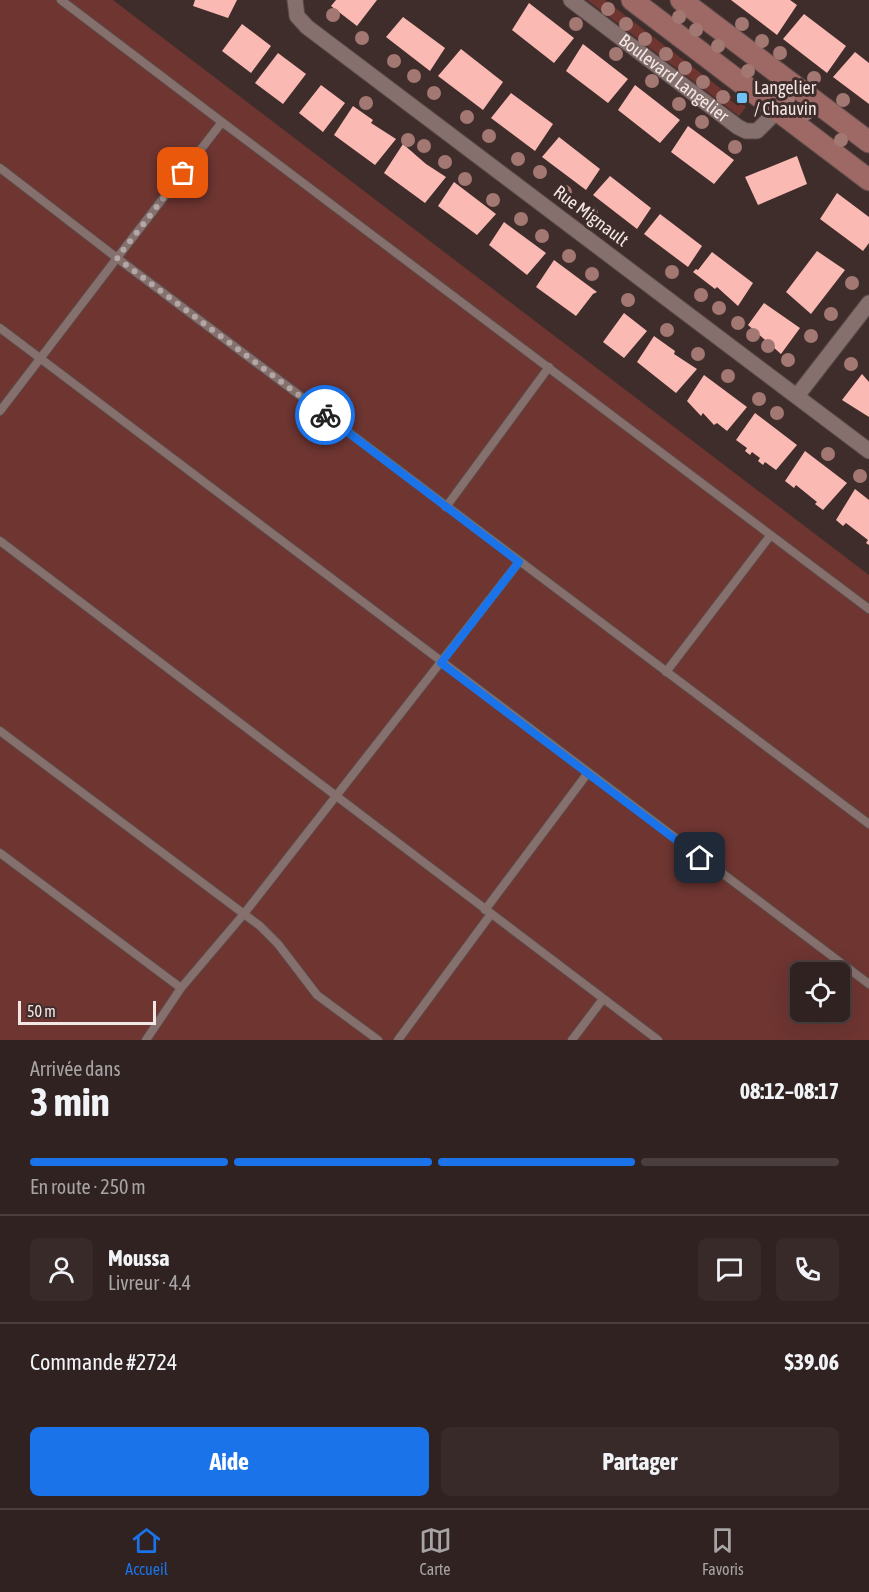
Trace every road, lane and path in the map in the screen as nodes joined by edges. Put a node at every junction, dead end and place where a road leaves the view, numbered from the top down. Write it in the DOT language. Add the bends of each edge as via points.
graph roads {
  1 [pos="61,0"];
  2 [pos="571,0"];
  3 [pos="632,0"];
  4 [pos="681,0"];
  5 [pos="295,4"];
  6 [pos="778,110"];
  7 [pos="222,122"];
  8 [pos="869,142"];
  9 [pos="0,168"];
  10 [pos="869,180"];
  11 [pos="117,258"];
  12 [pos="869,303"];
  13 [pos="0,328"];
  14 [pos="40,358"];
  15 [pos="549,367"];
  16 [pos="797,396"];
  17 [pos="0,411"];
  18 [pos="869,451"];
  19 [pos="446,507"];
  20 [pos="770,536"];
  21 [pos="0,541"];
  22 [pos="519,562"];
  23 [pos="869,609"];
  24 [pos="441,663"];
  25 [pos="666,672"];
  26 [pos="0,731"];
  27 [pos="587,774"];
  28 [pos="335,796"];
  29 [pos="869,824"];
  30 [pos="0,853"];
  31 [pos="488,912"];
  32 [pos="243,915"];
  33 [pos="869,984"];
  34 [pos="181,988"];
  35 [pos="603,999"];
  36 [pos="146,1040"];
  37 [pos="378,1040"];
  38 [pos="398,1040"];
  39 [pos="572,1040"];
  40 [pos="658,1040"];
  1 -- 7 [label="lane"];
  2 -- 6 [label="street, Boulevard Langelier" via="738,127 757,131"];
  3 -- 6 [label="main road, Boulevard Langelier"];
  4 -- 8 [label="main road"];
  5 -- 16 [label="street, Rue Mignault" via="297,16 307,27"];
  6 -- 10 [label="main road, Boulevard Langelier"];
  7 -- 11 [label="lane"];
  7 -- 15 [label="lane"];
  9 -- 11 [label="lane"];
  11 -- 14 [label="lane"];
  11 -- 19 [label="lane"];
  12 -- 16 [label="street"];
  13 -- 14 [label="lane"];
  14 -- 17 [label="lane"];
  14 -- 24 [label="lane"];
  15 -- 19 [label="lane"];
  15 -- 20 [label="lane"];
  16 -- 18 [label="street, Rue Mignault"];
  19 -- 22 [label="lane"];
  20 -- 23 [label="lane"];
  20 -- 25 [label="lane"];
  21 -- 28 [label="lane"];
  22 -- 24 [label="lane"];
  22 -- 25 [label="lane"];
  24 -- 27 [label="lane"];
  24 -- 28 [label="lane"];
  25 -- 29 [label="lane"];
  26 -- 32 [label="lane"];
  27 -- 31 [label="lane"];
  27 -- 33 [label="lane"];
  28 -- 31 [label="lane"];
  28 -- 32 [label="lane"];
  30 -- 34 [label="lane"];
  31 -- 35 [label="lane"];
  31 -- 38 [label="lane"];
  32 -- 34 [label="lane"];
  32 -- 37 [label="lane" via="278,944 317,995"];
  34 -- 36 [label="lane"];
  35 -- 39 [label="lane"];
  35 -- 40 [label="lane"];
}
